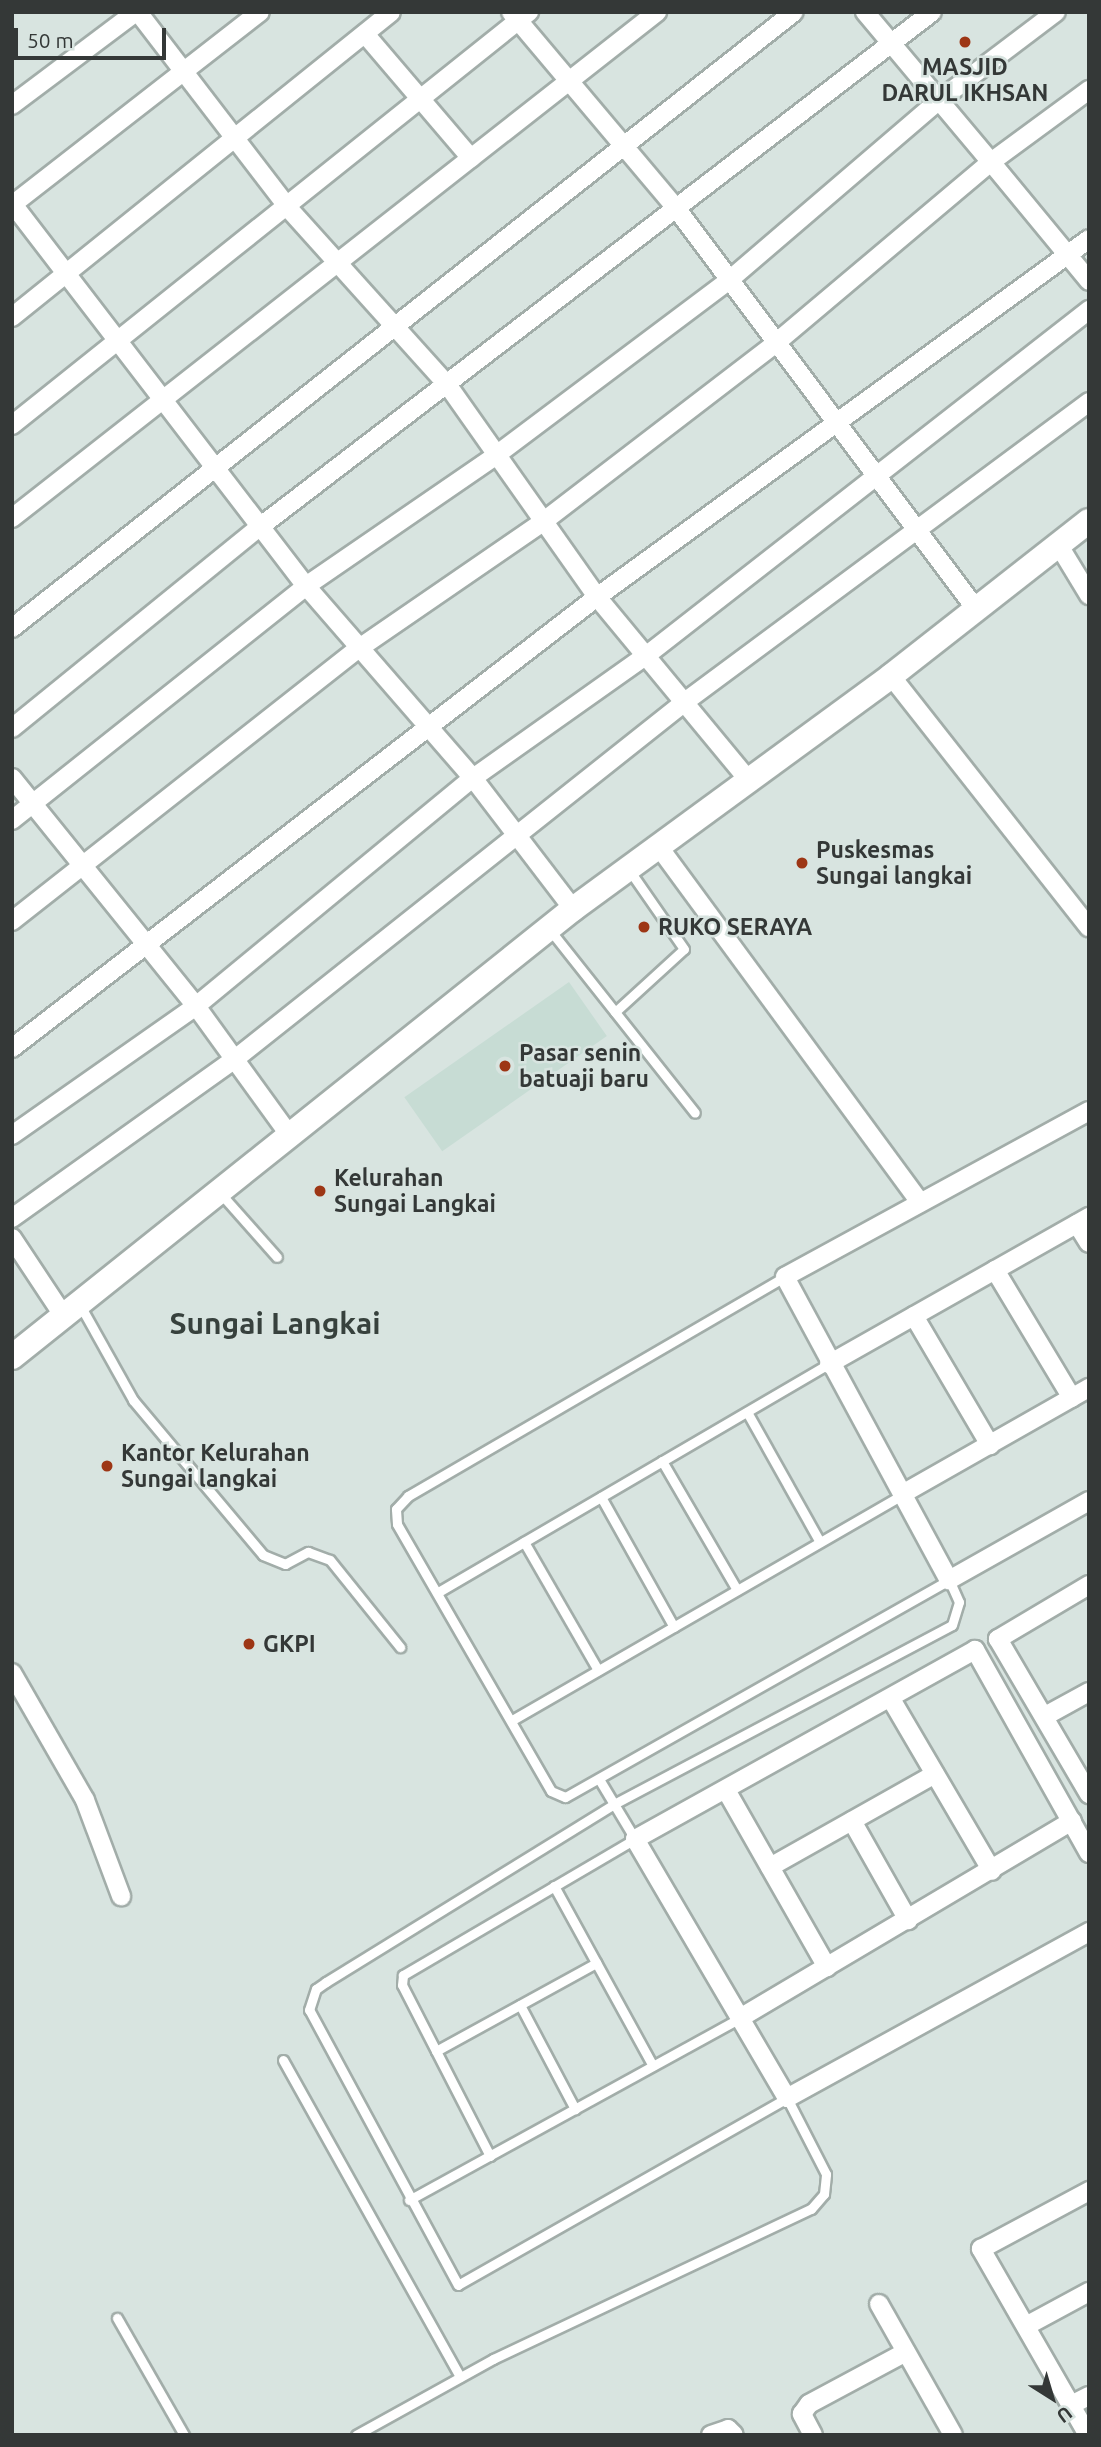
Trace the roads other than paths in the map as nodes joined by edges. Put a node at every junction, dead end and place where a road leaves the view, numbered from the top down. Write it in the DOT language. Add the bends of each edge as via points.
graph roads {
  1 [pos="137,12"];
  2 [pos="260,12"];
  3 [pos="391,12"];
  4 [pos="657,12"];
  5 [pos="794,12"];
  6 [pos="865,12"];
  7 [pos="932,12"];
  8 [pos="1056,12"];
  9 [pos="519,15"];
  10 [pos="365,34"];
  11 [pos="889,46"];
  12 [pos="183,72"];
  13 [pos="569,82"];
  14 [pos="1089,90"];
  15 [pos="421,100"];
  16 [pos="937,102"];
  17 [pos="12,105"];
  18 [pos="235,140"];
  19 [pos="624,146"];
  20 [pos="471,158"];
  21 [pos="991,162"];
  22 [pos="13,204"];
  23 [pos="676,208"];
  24 [pos="289,209"];
  25 [pos="1089,239"];
  26 [pos="1068,255"];
  27 [pos="337,263"];
  28 [pos="66,273"];
  29 [pos="1089,281"];
  30 [pos="727,282"];
  31 [pos="1089,310"];
  32 [pos="12,317"];
  33 [pos="395,327"];
  34 [pos="117,339"];
  35 [pos="777,342"];
  36 [pos="449,387"];
  37 [pos="163,400"];
  38 [pos="1089,402"];
  39 [pos="832,421"];
  40 [pos="12,425"];
  41 [pos="495,456"];
  42 [pos="216,468"];
  43 [pos="878,475"];
  44 [pos="12,518"];
  45 [pos="1089,520"];
  46 [pos="544,521"];
  47 [pos="261,526"];
  48 [pos="919,531"];
  49 [pos="1058,544"];
  50 [pos="306,586"];
  51 [pos="1089,595"];
  52 [pos="597,597"];
  53 [pos="975,608"];
  54 [pos="12,628"];
  55 [pos="358,649"];
  56 [pos="647,655"];
  57 [pos="891,676"];
  58 [pos="686,702"];
  59 [pos="425,727"];
  60 [pos="12,728"];
  61 [pos="12,778"];
  62 [pos="473,778"];
  63 [pos="749,781"];
  64 [pos="35,802"];
  65 [pos="12,820"];
  66 [pos="514,834"];
  67 [pos="659,847"];
  68 [pos="85,864"];
  69 [pos="628,869"];
  70 [pos="573,909"];
  71 [pos="12,921"];
  72 [pos="1089,928"];
  73 [pos="549,929"];
  74 [pos="145,946"];
  75 [pos="195,1006"];
  76 [pos="615,1012"];
  77 [pos="12,1048"];
  78 [pos="235,1059"];
  79 [pos="1089,1111"];
  80 [pos="695,1113"];
  81 [pos="12,1135"];
  82 [pos="291,1137"];
  83 [pos="220,1193"];
  84 [pos="920,1202"];
  85 [pos="12,1219"];
  86 [pos="1083,1220"];
  87 [pos="12,1238"];
  88 [pos="1089,1243"];
  89 [pos="277,1257"];
  90 [pos="995,1270"];
  91 [pos="785,1277"];
  92 [pos="72,1311"];
  93 [pos="914,1316"];
  94 [pos="12,1357"];
  95 [pos="829,1364"];
  96 [pos="1089,1388"];
  97 [pos="1072,1398"];
  98 [pos="747,1412"];
  99 [pos="990,1445"];
  100 [pos="662,1461"];
  101 [pos="904,1493"];
  102 [pos="601,1497"];
  103 [pos="1089,1501"];
  104 [pos="524,1542"];
  105 [pos="820,1542"];
  106 [pos="949,1580"];
  107 [pos="1089,1586"];
  108 [pos="737,1590"];
  109 [pos="440,1591"];
  110 [pos="674,1627"];
  111 [pos="400,1647"];
  112 [pos="598,1670"];
  113 [pos="12,1673"];
  114 [pos="1089,1692"];
  115 [pos="891,1699"];
  116 [pos="1047,1715"];
  117 [pos="514,1719"];
  118 [pos="936,1774"];
  119 [pos="599,1779"];
  120 [pos="726,1790"];
  121 [pos="1089,1794"];
  122 [pos="614,1804"];
  123 [pos="852,1821"];
  124 [pos="1072,1821"];
  125 [pos="635,1839"];
  126 [pos="1089,1853"];
  127 [pos="770,1867"];
  128 [pos="992,1871"];
  129 [pos="554,1886"];
  130 [pos="121,1896"];
  131 [pos="908,1920"];
  132 [pos="1089,1932"];
  133 [pos="596,1963"];
  134 [pos="827,1967"];
  135 [pos="520,2005"];
  136 [pos="740,2018"];
  137 [pos="436,2051"];
  138 [pos="283,2060"];
  139 [pos="653,2066"];
  140 [pos="787,2098"];
  141 [pos="575,2109"];
  142 [pos="490,2156"];
  143 [pos="1089,2191"];
  144 [pos="409,2200"];
  145 [pos="1089,2292"];
  146 [pos="879,2304"];
  147 [pos="117,2318"];
  148 [pos="1026,2326"];
  149 [pos="906,2352"];
  150 [pos="460,2377"];
  151 [pos="1089,2396"];
  152 [pos="1071,2405"];
  153 [pos="184,2435"];
  154 [pos="356,2435"];
  155 [pos="711,2435"];
  156 [pos="734,2435"];
  157 [pos="813,2435"];
  158 [pos="953,2435"];
  159 [pos="1088,2435"];
  1 -- 12 [label="street"];
  1 -- 17 [label="street"];
  2 -- 12 [label="street"];
  3 -- 10 [label="street"];
  4 -- 13 [label="street"];
  5 -- 19 [label="street"];
  6 -- 11 [label="street"];
  7 -- 11 [label="street"];
  8 -- 16 [label="street"];
  9 -- 13 [label="street"];
  9 -- 15 [label="street"];
  10 -- 15 [label="street"];
  10 -- 18 [label="street"];
  11 -- 16 [label="street"];
  11 -- 23 [label="street"];
  12 -- 18 [label="street"];
  12 -- 22 [label="street"];
  13 -- 19 [label="street"];
  13 -- 20 [label="street"];
  14 -- 21 [label="street"];
  15 -- 20 [label="street"];
  15 -- 24 [label="street"];
  16 -- 21 [label="street"];
  16 -- 30 [label="street"];
  18 -- 24 [label="street"];
  18 -- 28 [label="street"];
  19 -- 23 [label="street"];
  19 -- 33 [label="street"];
  20 -- 27 [label="street"];
  21 -- 26 [label="street"];
  21 -- 35 [label="street"];
  22 -- 28 [label="street"];
  23 -- 30 [label="street"];
  23 -- 36 [label="street"];
  24 -- 27 [label="street"];
  24 -- 34 [label="street"];
  25 -- 26 [label="street"];
  26 -- 29 [label="street"];
  26 -- 39 [label="street"];
  27 -- 33 [label="street"];
  27 -- 37 [label="street"];
  28 -- 32 [label="street"];
  28 -- 34 [label="street"];
  30 -- 35 [label="street"];
  30 -- 41 [label="street"];
  31 -- 43 [label="street"];
  33 -- 36 [label="street"];
  33 -- 42 [label="street"];
  34 -- 37 [label="street"];
  34 -- 40 [label="street"];
  35 -- 39 [label="street"];
  35 -- 46 [label="street"];
  36 -- 41 [label="street"];
  36 -- 47 [label="street"];
  37 -- 42 [label="street"];
  37 -- 44 [label="street"];
  38 -- 48 [label="street"];
  39 -- 43 [label="street"];
  39 -- 52 [label="street"];
  41 -- 46 [label="street"];
  41 -- 50 [label="street"];
  42 -- 47 [label="street"];
  42 -- 54 [label="street"];
  43 -- 48 [label="street"];
  43 -- 56 [label="street"];
  45 -- 49 [label="street"];
  46 -- 52 [label="street"];
  46 -- 55 [label="street"];
  47 -- 50 [label="street"];
  47 -- 60 [label="street"];
  48 -- 53 [label="street"];
  48 -- 58 [label="street"];
  49 -- 51 [label="street"];
  49 -- 53 [label="street"];
  50 -- 55 [label="street"];
  50 -- 64 [label="street"];
  52 -- 56 [label="street"];
  52 -- 59 [label="street"];
  53 -- 57 [label="street"];
  55 -- 59 [label="street"];
  55 -- 68 [label="street"];
  56 -- 58 [label="street"];
  56 -- 62 [label="street"];
  57 -- 63 [label="street"];
  57 -- 72 [label="street"];
  58 -- 63 [label="street"];
  58 -- 66 [label="street"];
  59 -- 62 [label="street"];
  59 -- 74 [label="street"];
  61 -- 64 [label="street"];
  62 -- 66 [label="street"];
  62 -- 75 [label="street"];
  63 -- 67 [label="street"];
  64 -- 65 [label="street"];
  64 -- 68 [label="street"];
  66 -- 70 [label="street"];
  66 -- 78 [label="street"];
  67 -- 69 [label="street"];
  67 -- 84 [label="street"];
  68 -- 71 [label="street"];
  68 -- 74 [label="street"];
  69 -- 70 [label="street"];
  69 -- 76 [label="lane" via="684,949"];
  70 -- 73 [label="street"];
  73 -- 76 [label="lane"];
  73 -- 82 [label="street"];
  74 -- 75 [label="street"];
  74 -- 77 [label="street"];
  75 -- 78 [label="street"];
  75 -- 81 [label="street"];
  76 -- 80 [label="lane"];
  78 -- 82 [label="street"];
  78 -- 85 [label="street"];
  79 -- 84 [label="street"];
  82 -- 83 [label="street"];
  83 -- 89 [label="lane"];
  83 -- 92 [label="street"];
  84 -- 91 [label="street"];
  86 -- 88 [label="street"];
  86 -- 90 [label="street"];
  87 -- 92 [label="street"];
  90 -- 93 [label="street"];
  90 -- 97 [label="street"];
  91 -- 95 [label="street"];
  91 -- 109 [label="lane" via="400,1502 397,1524"];
  92 -- 94 [label="street"];
  92 -- 111 [label="lane" via="133,1400 263,1555 285,1564 308,1552 330,1560"];
  93 -- 95 [label="street"];
  93 -- 99 [label="street"];
  95 -- 98 [label="lane"];
  95 -- 101 [label="street"];
  96 -- 97 [label="street"];
  97 -- 99 [label="street"];
  98 -- 100 [label="lane"];
  98 -- 105 [label="lane"];
  99 -- 101 [label="street"];
  100 -- 102 [label="lane"];
  100 -- 108 [label="lane"];
  101 -- 105 [label="lane"];
  101 -- 106 [label="street"];
  102 -- 104 [label="lane"];
  102 -- 110 [label="lane"];
  103 -- 106 [label="street"];
  104 -- 109 [label="lane"];
  104 -- 112 [label="lane"];
  105 -- 108 [label="lane"];
  106 -- 119 [label="lane"];
  106 -- 122 [label="lane" via="959,1609 945,1630"];
  107 -- 116 [label="street" via="998,1639"];
  108 -- 110 [label="lane"];
  109 -- 117 [label="lane"];
  110 -- 112 [label="lane"];
  112 -- 117 [label="lane"];
  113 -- 130 [label="street" via="85,1800"];
  114 -- 116 [label="street"];
  115 -- 118 [label="street"];
  115 -- 120 [label="street"];
  115 -- 124 [label="street" via="975,1650"];
  116 -- 121 [label="street"];
  117 -- 119 [label="lane" via="554,1794 570,1795"];
  118 -- 123 [label="street"];
  118 -- 128 [label="street"];
  119 -- 122 [label="lane"];
  120 -- 125 [label="street"];
  120 -- 127 [label="street"];
  122 -- 125 [label="lane"];
  122 -- 144 [label="lane" via="326,1982 310,1999 311,2022"];
  123 -- 127 [label="street"];
  123 -- 131 [label="street"];
  124 -- 126 [label="street"];
  124 -- 128 [label="street"];
  125 -- 129 [label="lane"];
  125 -- 136 [label="street"];
  127 -- 134 [label="street"];
  128 -- 131 [label="street"];
  129 -- 133 [label="lane"];
  129 -- 137 [label="lane" via="403,1975"];
  131 -- 134 [label="street"];
  132 -- 140 [label="street"];
  133 -- 135 [label="lane"];
  133 -- 139 [label="lane"];
  134 -- 136 [label="street"];
  135 -- 137 [label="lane"];
  135 -- 141 [label="lane"];
  136 -- 139 [label="lane"];
  136 -- 140 [label="street"];
  137 -- 142 [label="lane"];
  138 -- 150 [label="lane"];
  139 -- 141 [label="lane"];
  140 -- 144 [label="lane" via="458,2285"];
  140 -- 150 [label="lane" via="826,2174 824,2194 811,2209"];
  141 -- 142 [label="lane"];
  142 -- 144 [label="lane"];
  143 -- 148 [label="street" via="981,2249"];
  145 -- 148 [label="street"];
  146 -- 149 [label="street"];
  147 -- 153 [label="lane"];
  148 -- 152 [label="street"];
  149 -- 157 [label="street" via="806,2407 803,2418"];
  149 -- 158 [label="street"];
  150 -- 154 [label="lane"];
  151 -- 152 [label="street"];
  152 -- 159 [label="street"];
  155 -- 156 [label="street" via="728,2429"];
}
